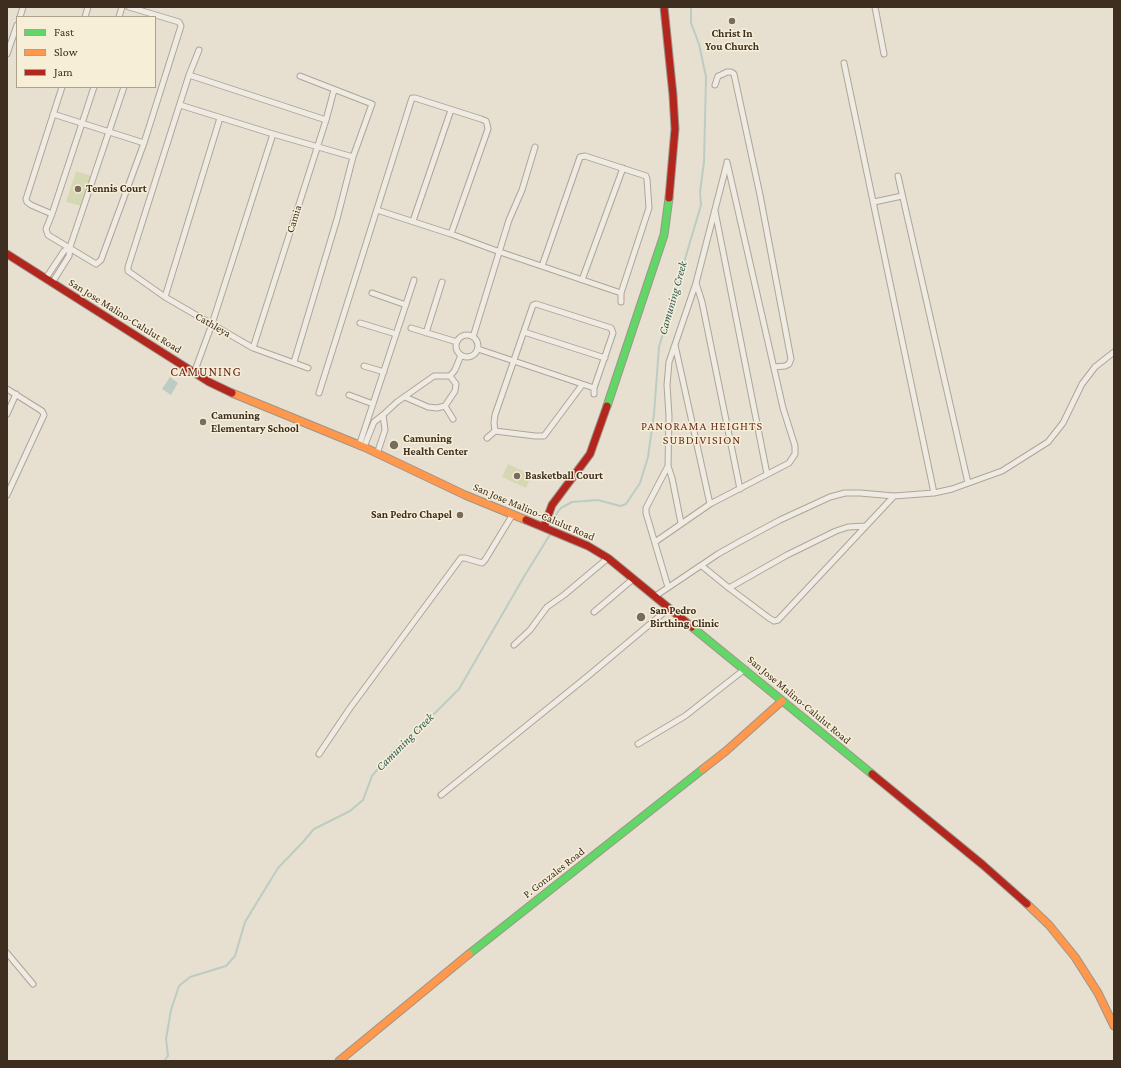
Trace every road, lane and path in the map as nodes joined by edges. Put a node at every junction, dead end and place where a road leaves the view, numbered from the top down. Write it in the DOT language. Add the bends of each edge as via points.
graph roads {
  1 [pos="129,7"];
  2 [pos="664,7"];
  3 [pos="875,7"];
  4 [pos="148,15"];
  5 [pos="156,17"];
  6 [pos="16,28"];
  7 [pos="198,50"];
  8 [pos="7,54"];
  9 [pos="884,54"];
  10 [pos="844,63"];
  11 [pos="189,75"];
  12 [pos="300,76"];
  13 [pos="715,85"];
  14 [pos="62,88"];
  15 [pos="94,88"];
  16 [pos="124,88"];
  17 [pos="334,90"];
  18 [pos="180,104"];
  19 [pos="451,110"];
  20 [pos="53,114"];
  21 [pos="220,118"];
  22 [pos="326,120"];
  23 [pos="81,124"];
  24 [pos="110,132"];
  25 [pos="273,134"];
  26 [pos="144,142"];
  27 [pos="317,146"];
  28 [pos="535,147"];
  29 [pos="353,157"];
  30 [pos="623,168"];
  31 [pos="898,176"];
  32 [pos="902,196"];
  33 [pos="874,202"];
  34 [pos="377,210"];
  35 [pos="715,210"];
  36 [pos="52,214"];
  37 [pos="413,221"];
  38 [pos="451,234"];
  39 [pos="70,247"];
  40 [pos="500,252"];
  41 [pos="7,254"];
  42 [pos="56,263"];
  43 [pos="542,266"];
  44 [pos="63,267"];
  45 [pos="46,278"];
  46 [pos="414,280"];
  47 [pos="582,280"];
  48 [pos="442,282"];
  49 [pos="52,283"];
  50 [pos="696,283"];
  51 [pos="621,292"];
  52 [pos="372,293"];
  53 [pos="165,297"];
  54 [pos="621,302"];
  55 [pos="406,305"];
  56 [pos="360,323"];
  57 [pos="212,324"];
  58 [pos="411,328"];
  59 [pos="524,332"];
  60 [pos="426,333"];
  61 [pos="396,334"];
  62 [pos="473,337"];
  63 [pos="457,342"];
  64 [pos="675,345"];
  65 [pos="253,348"];
  66 [pos="478,349"];
  67 [pos="1114,352"];
  68 [pos="462,355"];
  69 [pos="605,358"];
  70 [pos="294,362"];
  71 [pos="514,362"];
  72 [pos="364,366"];
  73 [pos="774,367"];
  74 [pos="308,368"];
  75 [pos="384,372"];
  76 [pos="194,373"];
  77 [pos="450,376"];
  78 [pos="582,385"];
  79 [pos="594,388"];
  80 [pos="7,389"];
  81 [pos="319,393"];
  82 [pos="16,394"];
  83 [pos="594,394"];
  84 [pos="349,395"];
  85 [pos="405,397"];
  86 [pos="373,404"];
  87 [pos="445,406"];
  88 [pos="7,414"];
  89 [pos="383,415"];
  90 [pos="453,419"];
  91 [pos="495,431"];
  92 [pos="487,438"];
  93 [pos="362,446"];
  94 [pos="377,454"];
  95 [pos="668,466"];
  96 [pos="767,474"];
  97 [pos="968,483"];
  98 [pos="740,490"];
  99 [pos="934,493"];
  100 [pos="7,495"];
  101 [pos="894,496"];
  102 [pos="710,504"];
  103 [pos="513,514"];
  104 [pos="681,523"];
  105 [pos="865,526"];
  106 [pos="544,527"];
  107 [pos="655,542"];
  108 [pos="608,558"];
  109 [pos="702,566"];
  110 [pos="633,580"];
  111 [pos="668,588"];
  112 [pos="729,588"];
  113 [pos="654,597"];
  114 [pos="668,609"];
  115 [pos="594,612"];
  116 [pos="514,645"];
  117 [pos="745,669"];
  118 [pos="782,701"];
  119 [pos="638,744"];
  120 [pos="319,754"];
  121 [pos="440,795"];
  122 [pos="7,953"];
  123 [pos="34,984"];
  124 [pos="1114,1026"];
  125 [pos="339,1061"];
  1 -- 4 [label="street"];
  2 -- 106 [label="main road" via="675,129 664,235 596,440 590,454 552,505"];
  3 -- 9 [label="street"];
  5 -- 26 [label="street" via="179,22 180,26"];
  6 -- 8 [label="street"];
  7 -- 11 [label="street"];
  10 -- 33 [label="street"];
  11 -- 18 [label="street"];
  11 -- 22 [label="street"];
  12 -- 17 [label="street"];
  13 -- 73 [label="street" via="718,76 727,72 734,74 791,359 785,366"];
  14 -- 20 [label="street"];
  15 -- 23 [label="street"];
  16 -- 24 [label="street"];
  17 -- 22 [label="street, Camia"];
  17 -- 29 [label="street" via="372,104"];
  18 -- 21 [label="street"];
  18 -- 53 [label="street, Cathleya" via="128,267 130,273"];
  19 -- 34 [label="street" via="412,98"];
  19 -- 37 [label="street"];
  19 -- 38 [label="street" via="486,121 488,129"];
  20 -- 23 [label="street"];
  20 -- 36 [label="street" via="26,199 27,202"];
  21 -- 25 [label="street"];
  21 -- 53 [label="street"];
  22 -- 27 [label="street, Camia"];
  23 -- 24 [label="street"];
  23 -- 36 [label="street"];
  24 -- 26 [label="street"];
  24 -- 39 [label="street"];
  25 -- 27 [label="street"];
  25 -- 57 [label="street"];
  26 -- 39 [label="street" via="100,262 96,264"];
  27 -- 29 [label="street"];
  27 -- 65 [label="street, Camia"];
  28 -- 40 [label="street"];
  29 -- 70 [label="street"];
  30 -- 43 [label="street" via="585,156 580,157"];
  30 -- 47 [label="street"];
  30 -- 51 [label="street" via="647,177 649,208"];
  31 -- 32 [label="street"];
  32 -- 33 [label="street"];
  32 -- 97 [label="street"];
  33 -- 99 [label="street"];
  34 -- 37 [label="street"];
  34 -- 81 [label="street"];
  35 -- 50 [label="street"];
  35 -- 73 [label="street" via="727,162"];
  35 -- 96 [label="street"];
  36 -- 39 [label="street" via="46,229 48,235"];
  37 -- 38 [label="street"];
  38 -- 40 [label="street"];
  39 -- 42 [label="street"];
  39 -- 44 [label="street" via="69,256"];
  40 -- 43 [label="street"];
  40 -- 62 [label="street"];
  41 -- 45 [label="main road, San Jose Malino-Calulut Road"];
  42 -- 44 [label="street"];
  42 -- 45 [label="street"];
  43 -- 47 [label="street"];
  44 -- 49 [label="street"];
  45 -- 49 [label="main road, San Jose Malino-Calulut Road"];
  46 -- 55 [label="street"];
  47 -- 51 [label="street"];
  48 -- 60 [label="street"];
  49 -- 76 [label="main road, San Jose Malino-Calulut Road"];
  50 -- 64 [label="street"];
  50 -- 98 [label="street"];
  51 -- 54 [label="street"];
  52 -- 55 [label="street"];
  53 -- 57 [label="street, Cathleya"];
  55 -- 61 [label="street"];
  56 -- 61 [label="street"];
  57 -- 65 [label="street, Cathleya"];
  57 -- 76 [label="street"];
  58 -- 60 [label="street"];
  59 -- 69 [label="street"];
  59 -- 69 [label="street" via="531,307 536,304 612,328 613,333"];
  59 -- 71 [label="street"];
  60 -- 63 [label="street"];
  61 -- 75 [label="street"];
  62 -- 63 [label="street" via="465,336"];
  62 -- 66 [label="street" via="478,343"];
  63 -- 68 [label="street" via="457,348"];
  64 -- 95 [label="street" via="669,362 667,385"];
  64 -- 102 [label="street"];
  65 -- 70 [label="street, Cathleya"];
  66 -- 68 [label="street" via="472,356"];
  66 -- 71 [label="street"];
  67 -- 97 [label="street" via="1095,367 1082,384 1063,423 1048,442 1002,471"];
  68 -- 77 [label="street" via="456,370"];
  69 -- 79 [label="street"];
  70 -- 74 [label="street, Cathleya"];
  71 -- 78 [label="street"];
  71 -- 91 [label="street" via="495,415"];
  72 -- 75 [label="street"];
  73 -- 96 [label="street" via="795,454 789,463"];
  75 -- 86 [label="street"];
  76 -- 93 [label="main road, San Jose Malino-Calulut Road" via="233,394"];
  77 -- 85 [label="street" via="434,376"];
  77 -- 87 [label="street" via="456,384 455,391"];
  78 -- 79 [label="street"];
  78 -- 91 [label="street" via="544,436"];
  79 -- 83 [label="street"];
  80 -- 82 [label="street"];
  82 -- 88 [label="street"];
  82 -- 100 [label="street" via="44,415"];
  84 -- 86 [label="street"];
  85 -- 87 [label="street" via="428,407"];
  85 -- 89 [label="street"];
  86 -- 93 [label="street"];
  87 -- 90 [label="street"];
  89 -- 93 [label="street" via="374,422"];
  89 -- 94 [label="street" via="385,430"];
  91 -- 92 [label="street"];
  93 -- 94 [label="main road, San Jose Malino-Calulut Road"];
  94 -- 103 [label="main road, San Jose Malino-Calulut Road"];
  95 -- 104 [label="street"];
  95 -- 107 [label="street" via="646,508"];
  96 -- 98 [label="street"];
  97 -- 99 [label="street"];
  98 -- 102 [label="street"];
  99 -- 101 [label="street"];
  101 -- 105 [label="street"];
  101 -- 109 [label="street" via="845,493 830,497 780,520 718,554"];
  102 -- 104 [label="street"];
  103 -- 106 [label="main road, San Jose Malino-Calulut Road"];
  103 -- 120 [label="street" via="482,563 460,558"];
  104 -- 107 [label="street"];
  105 -- 112 [label="street" via="836,531"];
  105 -- 112 [label="street" via="778,620 774,621"];
  106 -- 108 [label="main road, San Jose Malino-Calulut Road" via="588,546"];
  107 -- 111 [label="street"];
  108 -- 110 [label="main road, San Jose Malino-Calulut Road"];
  108 -- 116 [label="street" via="547,607 530,630"];
  109 -- 111 [label="street"];
  109 -- 112 [label="street"];
  110 -- 113 [label="main road, San Jose Malino-Calulut Road"];
  110 -- 115 [label="street"];
  111 -- 113 [label="street"];
  113 -- 114 [label="main road, San Jose Malino-Calulut Road"];
  114 -- 117 [label="main road, San Jose Malino-Calulut Road"];
  114 -- 121 [label="street"];
  117 -- 118 [label="main road, San Jose Malino-Calulut Road"];
  117 -- 119 [label="street" via="685,716"];
  118 -- 124 [label="main road, San Jose Malino-Calulut Road" via="983,865 1049,925 1075,957"];
  118 -- 125 [label="main road, P. Gonzales Road" via="726,751 485,941"];
  122 -- 123 [label="street"];
}
